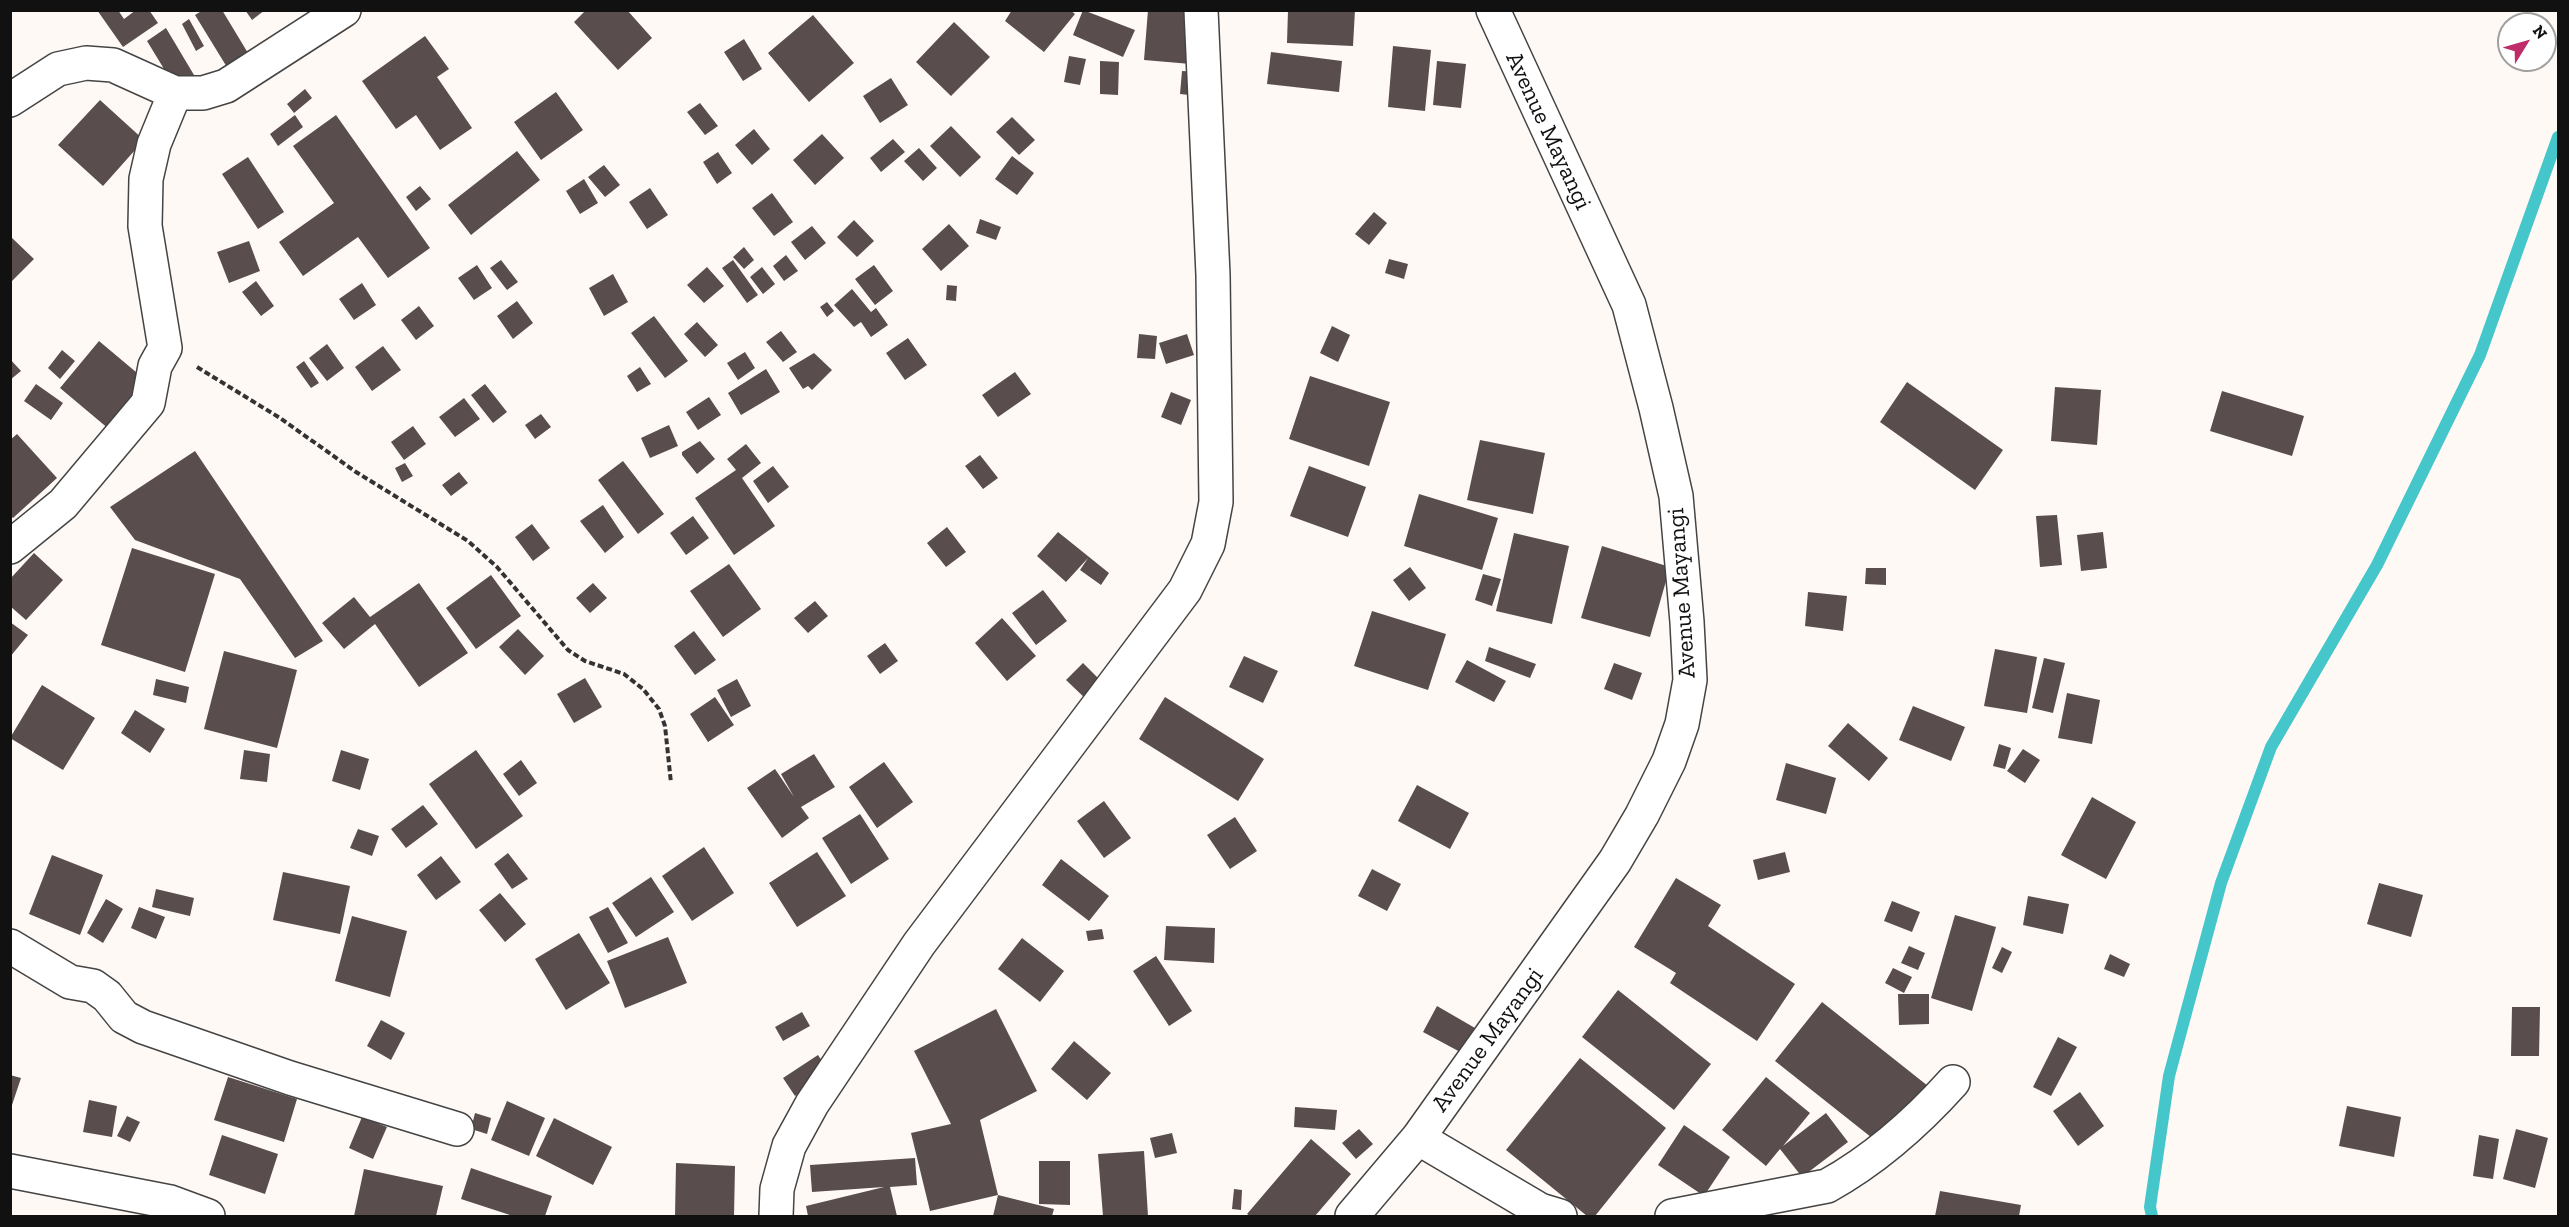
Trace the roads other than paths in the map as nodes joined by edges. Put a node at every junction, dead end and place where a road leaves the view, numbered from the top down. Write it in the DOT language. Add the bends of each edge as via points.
graph roads {
  1 [pos="344,10"];
  2 [pos="1201,10"];
  3 [pos="1493,10"];
  4 [pos="175,93"];
  5 [pos="10,100"];
  6 [pos="10,547"];
  7 [pos="10,946"];
  8 [pos="1953,1082"];
  9 [pos="457,1129"];
  10 [pos="1418,1138"];
  11 [pos="10,1171"];
  12 [pos="208,1216"];
  13 [pos="777,1216"];
  14 [pos="1353,1216"];
  15 [pos="1560,1216"];
  16 [pos="1672,1216"];
  1 -- 4 [label="street" via="226,86 203,93"];
  2 -- 13 [label="street" via="1214,275 1216,502 1208,544 1185,590 919,944 812,1104 789,1146 777,1189"];
  3 -- 10 [label="street, Avenue Mayangi" via="1629,305 1676,496 1690,680 1682,724 1669,761 1615,861"];
  4 -- 5 [label="street" via="113,65 86,63 58,69"];
  4 -- 6 [label="street" via="154,144 146,179 145,226 165,348 155,366 148,404 63,504"];
  7 -- 9 [label="street" via="70,982 93,986 124,1017 143,1027 290,1078"];
  8 -- 16 [label="street" via="1912,1125 1827,1186"];
  10 -- 14 [label="street, Avenue Mayangi"];
  10 -- 15 [label="street" via="1540,1210"];
  11 -- 12 [label="street" via="170,1202"];
}
